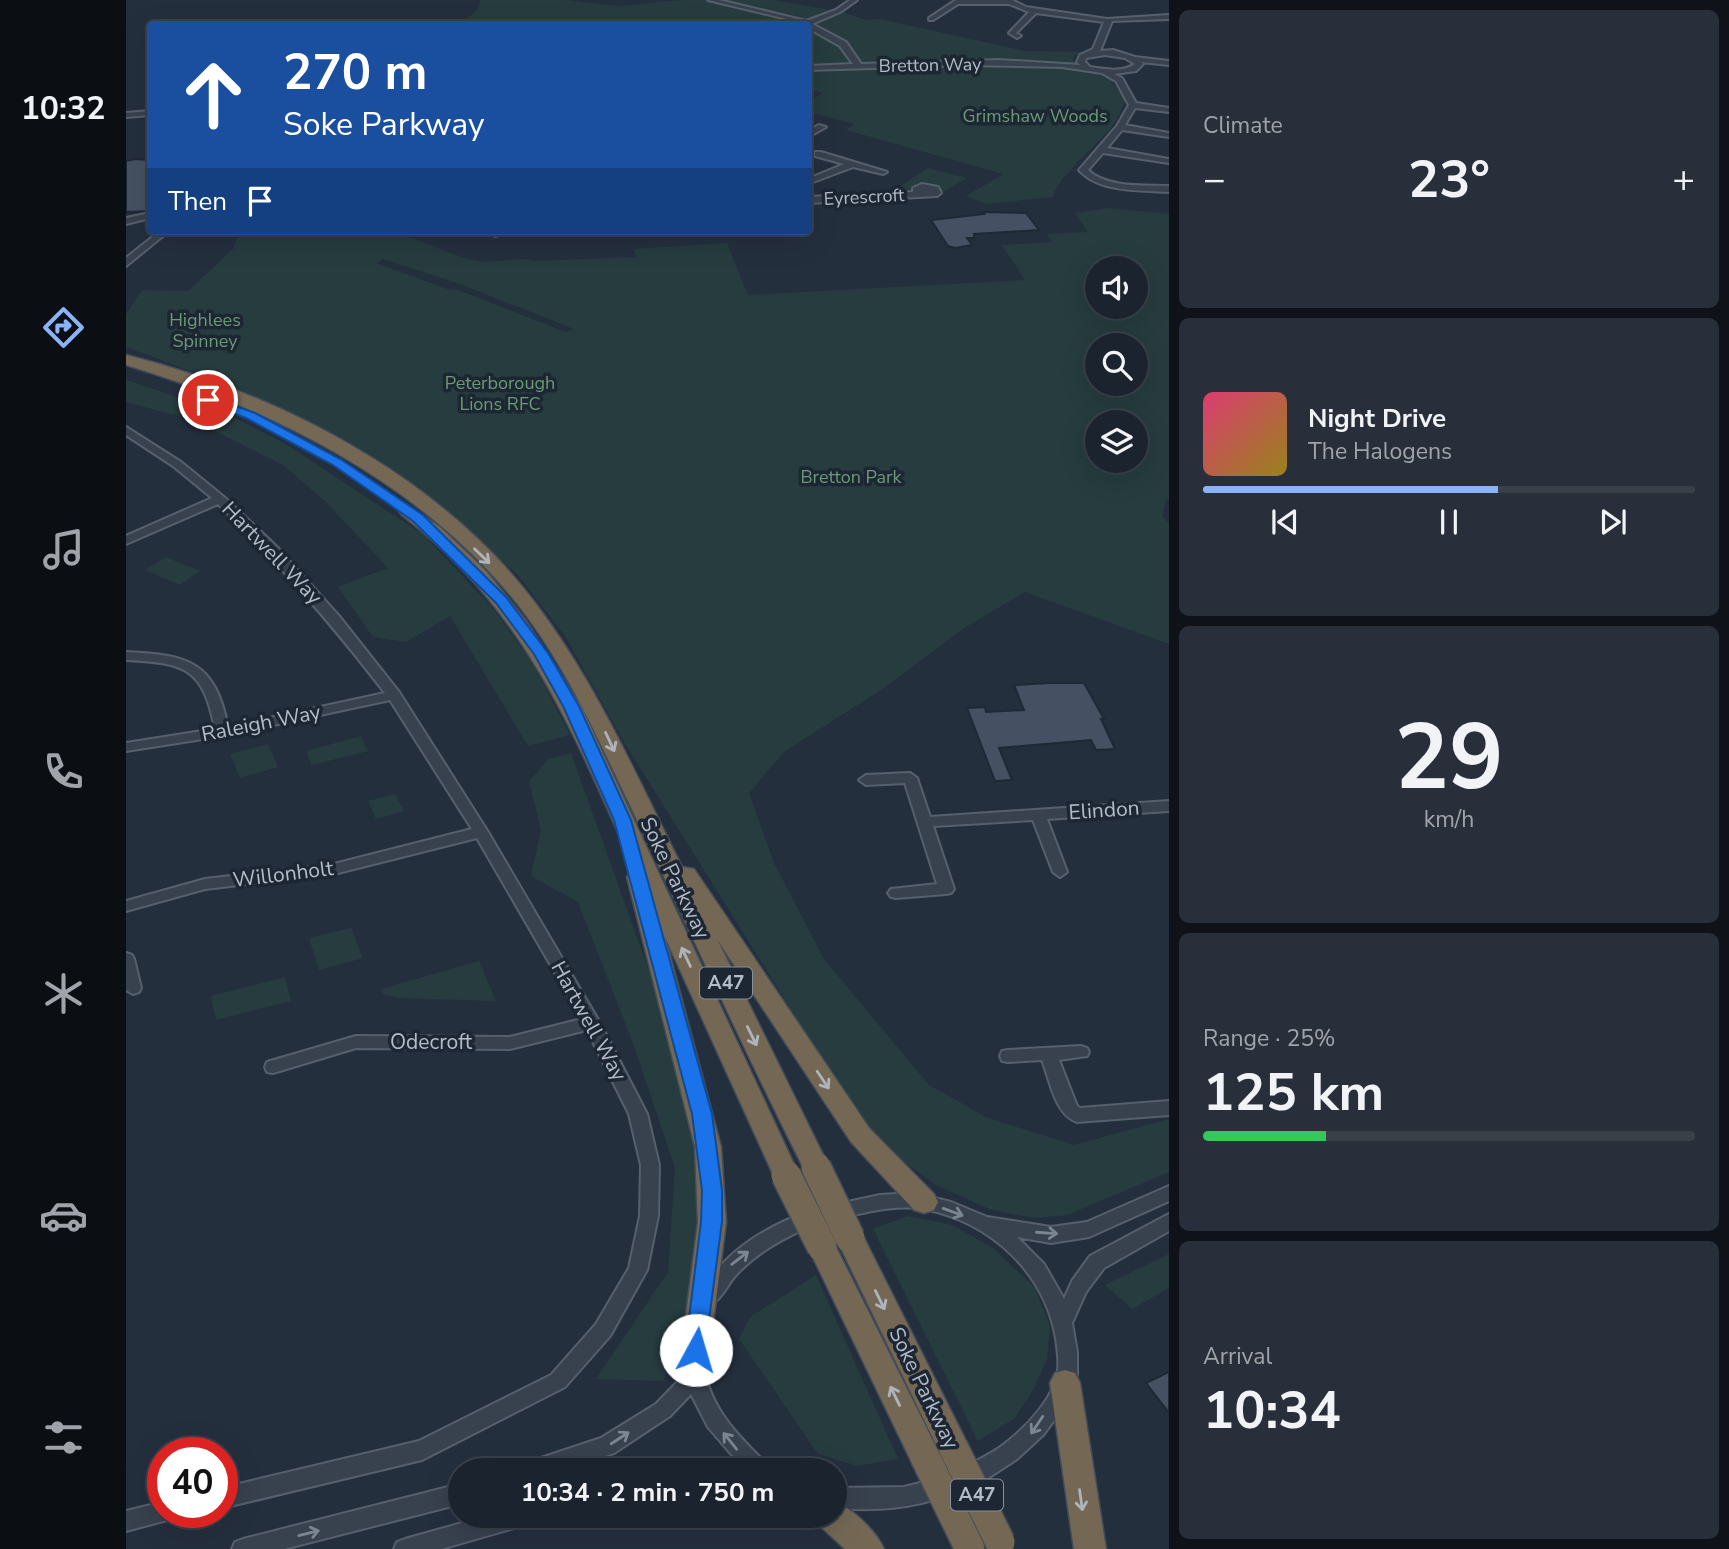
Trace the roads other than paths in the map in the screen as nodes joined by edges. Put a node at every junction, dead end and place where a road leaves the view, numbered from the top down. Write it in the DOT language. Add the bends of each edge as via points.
graph roads {
  1 [pos="711,0"];
  2 [pos="854,0"];
  3 [pos="1007,1"];
  4 [pos="1035,10"];
  5 [pos="935,17"];
  6 [pos="1169,17"];
  7 [pos="795,21"];
  8 [pos="1108,21"];
  9 [pos="812,22"];
  10 [pos="812,27"];
  11 [pos="1011,34"];
  12 [pos="1100,45"];
  13 [pos="1113,53"];
  14 [pos="1093,54"];
  15 [pos="1084,63"];
  16 [pos="1137,63"];
  17 [pos="1169,64"];
  18 [pos="859,66"];
  19 [pos="812,68"];
  20 [pos="1121,76"];
  21 [pos="1133,104"];
  22 [pos="1169,110"];
  23 [pos="147,113"];
  24 [pos="126,115"];
  25 [pos="1120,127"];
  26 [pos="1169,135"];
  27 [pos="1101,150"];
  28 [pos="818,154"];
  29 [pos="1169,160"];
  30 [pos="852,164"];
  31 [pos="883,172"];
  32 [pos="812,180"];
  33 [pos="1169,188"];
  34 [pos="919,194"];
  35 [pos="812,200"];
  36 [pos="147,217"];
  37 [pos="126,221"];
  38 [pos="160,235"];
  39 [pos="126,262"];
  40 [pos="126,360"];
  41 [pos="126,371"];
  42 [pos="128,432"];
  43 [pos="220,499"];
  44 [pos="127,538"];
  45 [pos="126,656"];
  46 [pos="394,695"];
  47 [pos="222,732"];
  48 [pos="126,747"];
  49 [pos="866,780"];
  50 [pos="1169,806"];
  51 [pos="630,809"];
  52 [pos="1038,814"];
  53 [pos="925,822"];
  54 [pos="481,832"];
  55 [pos="1060,873"];
  56 [pos="896,893"];
  57 [pos="126,906"];
  58 [pos="126,959"];
  59 [pos="133,988"];
  60 [pos="592,1023"];
  61 [pos="1081,1052"];
  62 [pos="1048,1054"];
  63 [pos="1008,1056"];
  64 [pos="273,1067"];
  65 [pos="1169,1108"];
  66 [pos="1169,1193"];
  67 [pos="924,1202"];
  68 [pos="980,1222"];
  69 [pos="1169,1222"];
  70 [pos="1064,1320"];
  71 [pos="699,1323"];
  72 [pos="694,1378"];
  73 [pos="1065,1384"];
  74 [pos="939,1452"];
  75 [pos="570,1458"];
  76 [pos="746,1458"];
  77 [pos="238,1494"];
  78 [pos="448,1497"];
  79 [pos="847,1499"];
  80 [pos="147,1516"];
  81 [pos="126,1521"];
  82 [pos="479,1528"];
  83 [pos="845,1528"];
  84 [pos="991,1547"];
  85 [pos="243,1549"];
  86 [pos="405,1549"];
  87 [pos="868,1549"];
  88 [pos="1090,1549"];
  1 -- 7 [label="street"];
  2 -- 9 [label="street"];
  3 -- 4 [label="street"];
  3 -- 5 [label="street" via="956,2"];
  4 -- 8 [label="street"];
  4 -- 11 [label="street"];
  6 -- 8 [label="street"];
  8 -- 12 [label="street"];
  10 -- 18 [label="street" via="843,44"];
  12 -- 13 [label="street"];
  12 -- 14 [label="street"];
  13 -- 14 [label="street"];
  13 -- 16 [label="street"];
  14 -- 15 [label="street"];
  15 -- 18 [label="street, Bretton Way"];
  15 -- 20 [label="street, Bretton Way"];
  16 -- 17 [label="street"];
  16 -- 20 [label="street"];
  18 -- 19 [label="street, Bretton Way"];
  20 -- 21 [label="street"];
  21 -- 22 [label="street"];
  21 -- 25 [label="street"];
  23 -- 24 [label="street"];
  25 -- 26 [label="street"];
  25 -- 27 [label="street"];
  27 -- 29 [label="street"];
  27 -- 33 [label="street" via="1083,170 1086,176"];
  28 -- 30 [label="street, Eyrescroft"];
  30 -- 31 [label="street, Eyrescroft"];
  30 -- 32 [label="street, Eyrescroft"];
  34 -- 35 [label="street, Eyrescroft"];
  36 -- 37 [label="street"];
  38 -- 39 [label="street"];
  40 -- 51 [label="highway, Soke Parkway / A47, one-way" via="260,405 347,451 430,510 483,557 517,592 565,658 593,707"];
  41 -- 51 [label="highway, Soke Parkway / A47" via="251,415 338,462 418,518 501,600 541,653"];
  42 -- 43 [label="street, Hartwell Way"];
  43 -- 44 [label="street"];
  43 -- 46 [label="street, Hartwell Way" via="335,619"];
  45 -- 47 [label="street" via="157,657 195,671 210,687"];
  46 -- 47 [label="street, Raleigh Way"];
  46 -- 54 [label="street, Hartwell Way"];
  47 -- 48 [label="street, Raleigh Way"];
  49 -- 53 [label="street" via="910,778"];
  50 -- 52 [label="street, Elindon"];
  51 -- 67 [label="highway, A47, one-way" via="860,1135"];
  51 -- 71 [label="highway, A47" via="708,1147 712,1222"];
  51 -- 74 [label="highway, Soke Parkway / A47, one-way, bridge" via="816,1167"];
  74 -- 51 [label="highway, Soke Parkway / A47, one-way, bridge" via="786,1175"];
  52 -- 53 [label="street, Elindon"];
  52 -- 55 [label="street, Elindon"];
  53 -- 56 [label="street" via="946,889"];
  54 -- 57 [label="street, Willonholt" via="334,869 205,884"];
  54 -- 60 [label="street, Hartwell Way"];
  58 -- 59 [label="street"];
  60 -- 64 [label="street, Odecroft" via="510,1043 356,1042"];
  60 -- 77 [label="street, Hartwell Way" via="638,1114 650,1165 649,1216 638,1270 603,1330 558,1381 422,1450"];
  61 -- 62 [label="street"];
  62 -- 63 [label="street"];
  62 -- 65 [label="street" via="1079,1122"];
  68 -- 66 [label="street, one-way" via="1051,1235 1090,1229"];
  67 -- 68 [label="street, one-way"];
  71 -- 67 [label="street, one-way" via="729,1266 780,1230 828,1212 879,1203"];
  68 -- 70 [label="street" via="1019,1246 1048,1280"];
  69 -- 70 [label="street" via="1097,1262"];
  70 -- 73 [label="street"];
  71 -- 72 [label="street"];
  75 -- 72 [label="street, one-way" via="607,1446 663,1410"];
  76 -- 72 [label="street, one-way" via="729,1443"];
  73 -- 79 [label="street, one-way" via="1030,1436 988,1468 931,1492 876,1500"];
  73 -- 88 [label="highway, one-way"];
  74 -- 84 [label="highway, Soke Parkway / A47, bridge"];
  85 -- 78 [label="street, one-way"];
  80 -- 81 [label="street"];
  82 -- 86 [label="street"];
  83 -- 87 [label="highway"];
}
